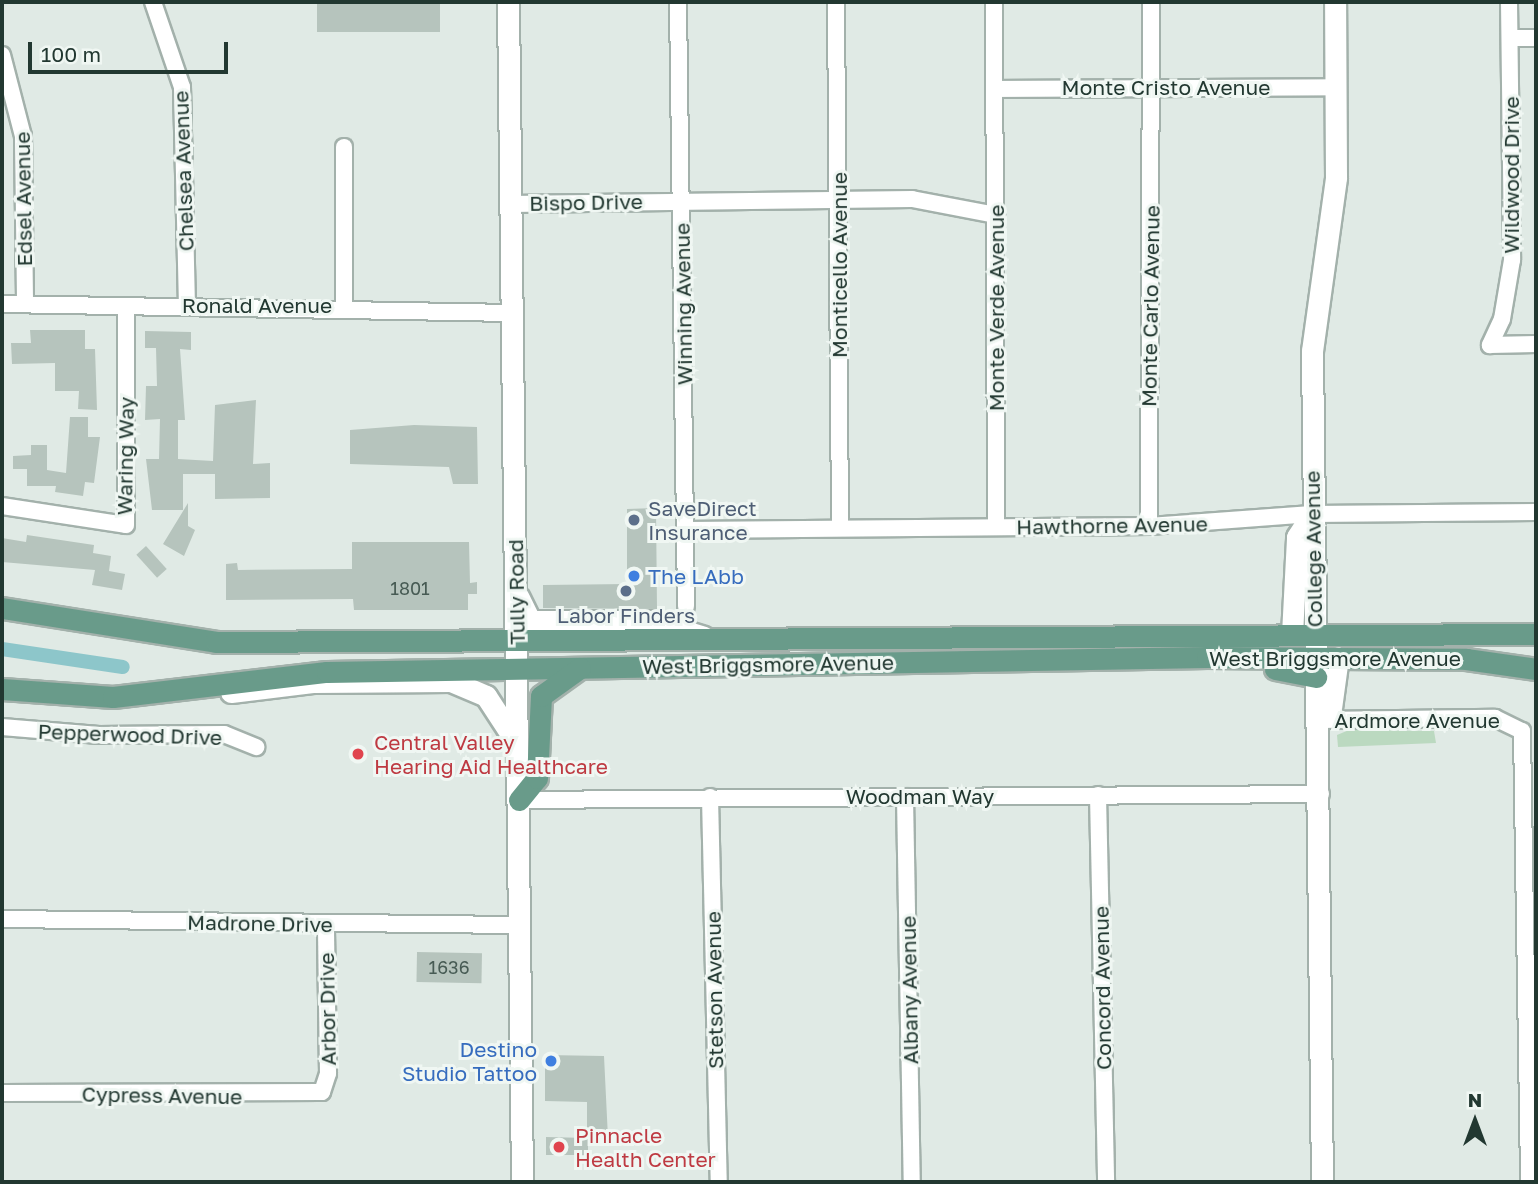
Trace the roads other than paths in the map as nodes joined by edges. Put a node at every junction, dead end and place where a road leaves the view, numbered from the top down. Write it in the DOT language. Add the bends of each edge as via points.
graph roads {
  1 [pos="153,2"];
  2 [pos="508,2"];
  3 [pos="678,2"];
  4 [pos="836,2"];
  5 [pos="994,2"];
  6 [pos="1151,2"];
  7 [pos="1335,2"];
  8 [pos="1509,2"];
  9 [pos="1510,38"];
  10 [pos="1536,38"];
  11 [pos="2,55"];
  12 [pos="1336,86"];
  13 [pos="1152,87"];
  14 [pos="996,89"];
  15 [pos="344,146"];
  16 [pos="682,201"];
  17 [pos="840,201"];
  18 [pos="510,204"];
  19 [pos="996,215"];
  20 [pos="2,304"];
  21 [pos="25,304"];
  22 [pos="187,304"];
  23 [pos="126,306"];
  24 [pos="344,306"];
  25 [pos="511,313"];
  26 [pos="1536,344"];
  27 [pos="2,506"];
  28 [pos="1536,512"];
  29 [pos="1312,514"];
  30 [pos="1283,517"];
  31 [pos="1149,526"];
  32 [pos="996,527"];
  33 [pos="840,528"];
  34 [pos="687,530"];
  35 [pos="1297,537"];
  36 [pos="516,587"];
  37 [pos="686,606"];
  38 [pos="2,608"];
  39 [pos="1292,634"];
  40 [pos="1314,634"];
  41 [pos="1536,634"];
  42 [pos="706,637"];
  43 [pos="517,638"];
  44 [pos="1338,657"];
  45 [pos="517,667"];
  46 [pos="582,667"];
  47 [pos="1316,667"];
  48 [pos="1536,669"];
  49 [pos="2,689"];
  50 [pos="176,693"];
  51 [pos="1325,720"];
  52 [pos="2,727"];
  53 [pos="518,745"];
  54 [pos="256,747"];
  55 [pos="1321,794"];
  56 [pos="1098,795"];
  57 [pos="710,797"];
  58 [pos="905,797"];
  59 [pos="519,800"];
  60 [pos="1531,809"];
  61 [pos="2,919"];
  62 [pos="326,924"];
  63 [pos="518,925"];
  64 [pos="1532,966"];
  65 [pos="322,1092"];
  66 [pos="2,1093"];
  67 [pos="1533,1125"];
  68 [pos="522,1182"];
  69 [pos="719,1182"];
  70 [pos="912,1182"];
  71 [pos="1106,1182"];
  72 [pos="1322,1182"];
  73 [pos="1529,1182"];
  1 -- 22 [label="street, Chelsea Avenue" via="182,87"];
  2 -- 18 [label="main road, Tully Road"];
  3 -- 16 [label="street, Winning Avenue"];
  4 -- 17 [label="street, Monticello Avenue"];
  5 -- 14 [label="street, Monte Verde Avenue"];
  6 -- 13 [label="street, Monte Carlo Avenue"];
  7 -- 12 [label="main road, College Avenue"];
  8 -- 9 [label="street, Wildwood Drive"];
  9 -- 10 [label="street"];
  9 -- 26 [label="street, Wildwood Drive" via="1512,260 1502,319 1490,345"];
  11 -- 21 [label="street, Edsel Avenue" via="23,136"];
  12 -- 13 [label="street, Monte Cristo Avenue"];
  12 -- 29 [label="main road, College Avenue" via="1336,177 1313,332"];
  13 -- 14 [label="street, Monte Cristo Avenue"];
  13 -- 31 [label="street, Monte Carlo Avenue"];
  14 -- 19 [label="street, Monte Verde Avenue"];
  15 -- 24 [label="street"];
  16 -- 17 [label="street, Bispo Drive"];
  16 -- 18 [label="street, Bispo Drive"];
  16 -- 34 [label="street, Winning Avenue"];
  17 -- 19 [label="street, Bispo Drive" via="943,201"];
  17 -- 33 [label="street, Monticello Avenue"];
  18 -- 25 [label="main road, Tully Road"];
  19 -- 32 [label="street, Monte Verde Avenue"];
  20 -- 21 [label="street, Ronald Avenue"];
  21 -- 23 [label="street, Ronald Avenue"];
  22 -- 23 [label="street, Ronald Avenue"];
  22 -- 24 [label="street, Ronald Avenue"];
  23 -- 27 [label="street, Waring Way" via="126,525"];
  24 -- 25 [label="street, Ronald Avenue"];
  25 -- 36 [label="main road, Tully Road"];
  28 -- 29 [label="street, Hawthorne Avenue"];
  29 -- 30 [label="street, Hawthorne Avenue"];
  29 -- 35 [label="main road"];
  29 -- 40 [label="main road, College Avenue"];
  30 -- 31 [label="street, Hawthorne Avenue"];
  30 -- 35 [label="street"];
  31 -- 32 [label="street, Hawthorne Avenue"];
  32 -- 33 [label="street, Hawthorne Avenue"];
  33 -- 34 [label="street, Hawthorne Avenue"];
  34 -- 37 [label="street, Winning Avenue"];
  35 -- 39 [label="main road"];
  36 -- 42 [label="main road" via="530,621 652,621"];
  36 -- 43 [label="main road, Tully Road"];
  38 -- 43 [label="main road, West Briggsmore Avenue" via="216,642"];
  39 -- 40 [label="main road, West Briggsmore Avenue"];
  39 -- 42 [label="main road, West Briggsmore Avenue"];
  40 -- 41 [label="main road, West Briggsmore Avenue"];
  40 -- 47 [label="main road, College Avenue"];
  42 -- 43 [label="main road, West Briggsmore Avenue"];
  43 -- 45 [label="main road, Tully Road"];
  44 -- 47 [label="main road, West Briggsmore Avenue"];
  44 -- 48 [label="main road, West Briggsmore Avenue" via="1466,659"];
  44 -- 51 [label="main road"];
  45 -- 46 [label="main road, West Briggsmore Avenue"];
  45 -- 50 [label="main road, West Briggsmore Avenue" via="314,673"];
  45 -- 53 [label="main road, Tully Road"];
  46 -- 47 [label="main road, West Briggsmore Avenue" via="1110,660"];
  46 -- 59 [label="main road" via="541,696 537,778"];
  47 -- 51 [label="main road, College Avenue"];
  49 -- 50 [label="main road, West Briggsmore Avenue" via="85,697"];
  50 -- 53 [label="main road" via="451,681 486,696"];
  51 -- 55 [label="main road" via="1332,779"];
  51 -- 60 [label="street, Ardmore Avenue" via="1509,720 1524,742"];
  52 -- 54 [label="street, Pepperwood Drive" via="77,734 224,733"];
  53 -- 59 [label="main road, Tully Road"];
  55 -- 56 [label="street, Woodman Way"];
  55 -- 72 [label="main road"];
  56 -- 58 [label="street, Woodman Way"];
  56 -- 71 [label="street, Concord Avenue"];
  57 -- 58 [label="street, Woodman Way"];
  57 -- 59 [label="street, Woodman Way"];
  57 -- 69 [label="street, Stetson Avenue"];
  58 -- 70 [label="street, Albany Avenue"];
  59 -- 63 [label="main road, Tully Road"];
  60 -- 64 [label="street, Ardmore Avenue"];
  61 -- 62 [label="street, Madrone Drive"];
  62 -- 63 [label="street, Madrone Drive"];
  62 -- 65 [label="street, Arbor Drive" via="328,1073"];
  63 -- 68 [label="main road, Tully Road"];
  64 -- 67 [label="street, Ardmore Avenue"];
  65 -- 66 [label="street, Cypress Avenue"];
  67 -- 73 [label="street, Ardmore Avenue"];
}
